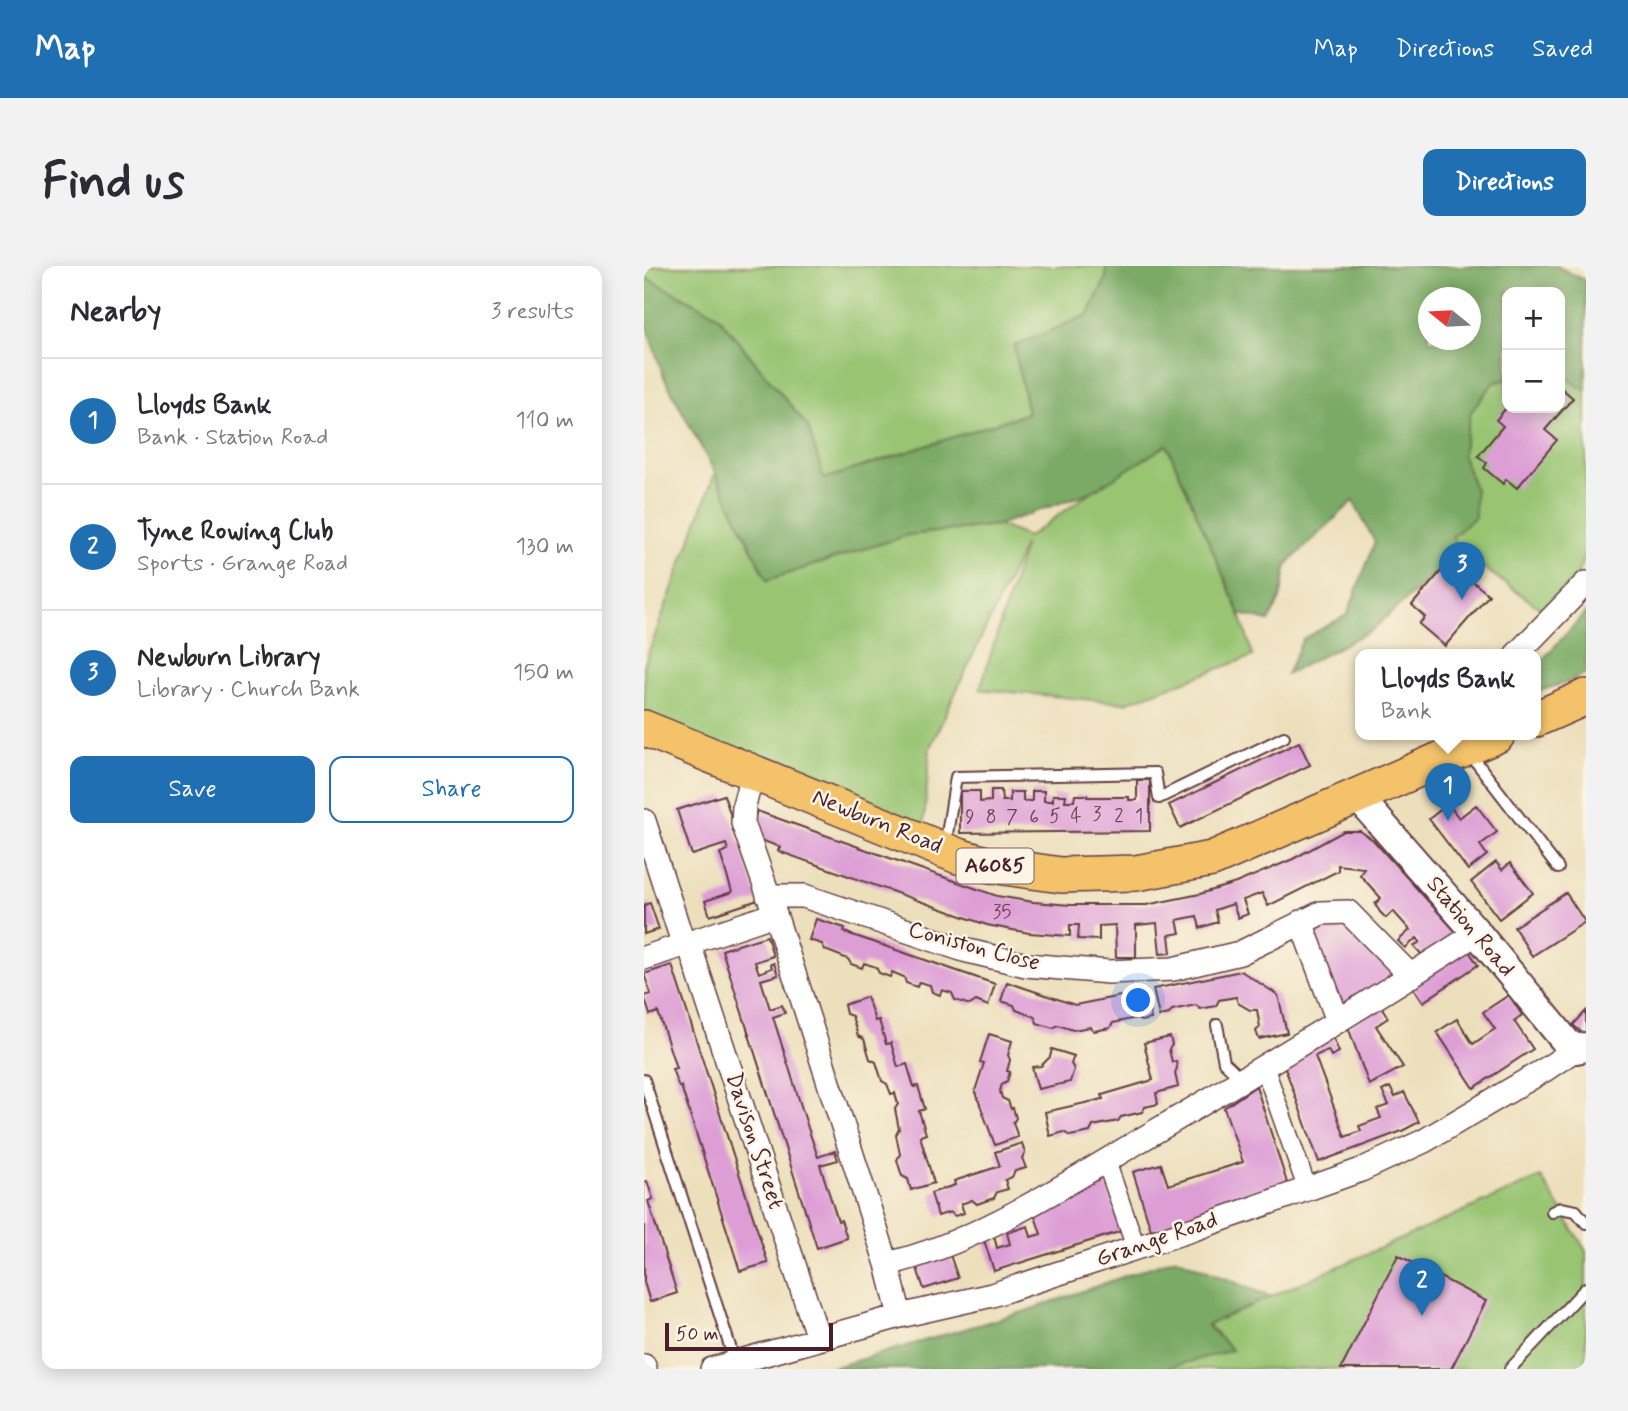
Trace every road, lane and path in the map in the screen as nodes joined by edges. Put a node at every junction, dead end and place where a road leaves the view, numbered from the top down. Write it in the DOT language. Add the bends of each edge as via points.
graph roads {
  1 [pos="1586,583"];
  2 [pos="1522,649"];
  3 [pos="1586,697"];
  4 [pos="1541,716"];
  5 [pos="646,737"];
  6 [pos="1284,737"];
  7 [pos="1476,741"];
  8 [pos="753,772"];
  9 [pos="1358,797"];
  10 [pos="644,821"];
  11 [pos="945,850"];
  12 [pos="1558,868"];
  13 [pos="771,905"];
  14 [pos="1301,922"];
  15 [pos="1477,933"];
  16 [pos="686,945"];
  17 [pos="644,958"];
  18 [pos="1411,976"];
  19 [pos="1338,1021"];
  20 [pos="1217,1025"];
  21 [pos="1581,1048"];
  22 [pos="1264,1066"];
  23 [pos="1242,1079"];
  24 [pos="644,1080"];
  25 [pos="1106,1161"];
  26 [pos="1307,1188"];
  27 [pos="1552,1212"];
  28 [pos="1586,1223"];
  29 [pos="1136,1248"];
  30 [pos="887,1264"];
  31 [pos="1586,1288"];
  32 [pos="900,1316"];
  33 [pos="818,1338"];
  34 [pos="735,1362"];
  35 [pos="712,1369"];
  36 [pos="1510,1369"];
  1 -- 2 [label="street"];
  3 -- 4 [label="main road"];
  5 -- 8 [label="main road, Newburn Road / A6085"];
  6 -- 11 [label="lane" via="1159,798 1155,773 956,777"];
  7 -- 9 [label="main road, A6085"];
  7 -- 12 [label="lane"];
  8 -- 11 [label="main road, Newburn Road / A6085"];
  8 -- 13 [label="street" via="743,823"];
  9 -- 11 [label="main road, Newburn Road / A6085" via="1212,859 1136,873 1027,872"];
  9 -- 15 [label="street, Station Road"];
  10 -- 16 [label="street, Davison Street"];
  13 -- 14 [label="street, Coniston Close" via="804,896 964,950 1026,965 1109,972 1173,970 1240,953"];
  13 -- 16 [label="street, Coniston Close"];
  13 -- 30 [label="street"];
  14 -- 18 [label="street, Coniston Close" via="1321,913 1348,912"];
  14 -- 19 [label="street"];
  15 -- 18 [label="street"];
  15 -- 21 [label="street, Station Road" via="1567,1043"];
  16 -- 17 [label="street, Coniston Close"];
  16 -- 33 [label="street, Davison Street"];
  18 -- 19 [label="street"];
  19 -- 22 [label="street"];
  20 -- 23 [label="lane" via="1224,1062"];
  21 -- 26 [label="street, Grange Road" via="1424,1141"];
  22 -- 23 [label="street"];
  22 -- 26 [label="street"];
  23 -- 25 [label="street"];
  24 -- 34 [label="lane"];
  25 -- 29 [label="street"];
  25 -- 30 [label="street" via="938,1248"];
  26 -- 29 [label="street, Grange Road"];
  27 -- 28 [label="lane" via="1560,1208 1576,1211"];
  29 -- 32 [label="street, Grange Road" via="992,1295"];
  30 -- 32 [label="street"];
  31 -- 36 [label="lane"];
  32 -- 33 [label="street, Grange Road"];
  33 -- 34 [label="street, Grange Road"];
  34 -- 35 [label="street, Grange Road"];
}
